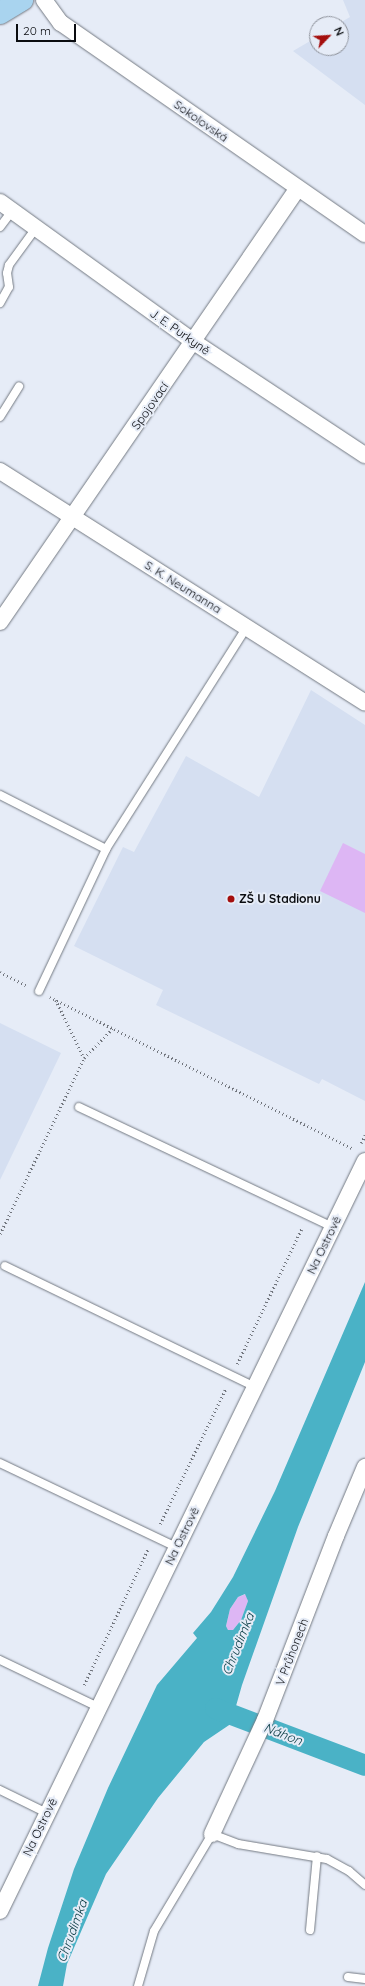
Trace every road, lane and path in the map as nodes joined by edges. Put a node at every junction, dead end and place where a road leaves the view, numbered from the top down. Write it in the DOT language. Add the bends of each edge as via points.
graph roads {
  1 [pos="22,0"];
  2 [pos="44,0"];
  3 [pos="0,13"];
  4 [pos="298,188"];
  5 [pos="6,206"];
  6 [pos="0,227"];
  7 [pos="36,228"];
  8 [pos="365,234"];
  9 [pos="0,303"];
  10 [pos="194,342"];
  11 [pos="20,386"];
  12 [pos="0,417"];
  13 [pos="365,455"];
  14 [pos="0,471"];
  15 [pos="72,518"];
  16 [pos="0,622"];
  17 [pos="246,628"];
  18 [pos="365,704"];
  19 [pos="0,795"];
  20 [pos="106,849"];
  21 [pos="0,972"];
  22 [pos="38,991"];
  23 [pos="56,1000"];
  24 [pos="113,1028"];
  25 [pos="84,1058"];
  26 [pos="79,1107"];
  27 [pos="361,1156"];
  28 [pos="332,1227"];
  29 [pos="0,1234"];
  30 [pos="5,1266"];
  31 [pos="255,1387"];
  32 [pos="0,1463"];
  33 [pos="365,1467"];
  34 [pos="176,1547"];
  35 [pos="0,1660"];
  36 [pos="98,1707"];
  37 [pos="0,1790"];
  38 [pos="47,1813"];
  39 [pos="212,1834"];
  40 [pos="317,1856"];
  41 [pos="365,1885"];
  42 [pos="0,1911"];
  43 [pos="310,1930"];
  44 [pos="348,1977"];
  45 [pos="365,1979"];
  46 [pos="138,1986"];
  1 -- 3 [label="main road"];
  2 -- 4 [label="street, Sokolovská" via="61,23"];
  4 -- 8 [label="street, Sokolovská"];
  4 -- 10 [label="street, Spojovací"];
  5 -- 6 [label="lane"];
  5 -- 7 [label="street, J. E. Purkyně"];
  7 -- 9 [label="lane" via="7,269 9,287"];
  7 -- 10 [label="street, J. E. Purkyně"];
  10 -- 13 [label="street, J. E. Purkyně"];
  10 -- 15 [label="street, Spojovací"];
  11 -- 12 [label="lane"];
  14 -- 15 [label="street, S. K. Neumanna"];
  15 -- 16 [label="street, Spojovací"];
  15 -- 17 [label="street, S. K. Neumanna"];
  17 -- 18 [label="street, S. K. Neumanna"];
  17 -- 20 [label="lane"];
  19 -- 20 [label="lane"];
  20 -- 22 [label="lane"];
  21 -- 22 [label="path"];
  22 -- 23 [label="path"];
  23 -- 24 [label="path"];
  23 -- 25 [label="path"];
  24 -- 25 [label="path"];
  24 -- 27 [label="path"];
  25 -- 29 [label="path"];
  26 -- 28 [label="lane"];
  27 -- 28 [label="street, Na Ostrově"];
  28 -- 31 [label="street, Na Ostrově"];
  30 -- 31 [label="lane"];
  31 -- 34 [label="street, Na Ostrově"];
  32 -- 34 [label="lane"];
  33 -- 39 [label="street, V Průhonech" via="262,1727"];
  34 -- 36 [label="street, Na Ostrově"];
  35 -- 36 [label="lane"];
  36 -- 38 [label="street, Na Ostrově"];
  37 -- 38 [label="lane"];
  38 -- 42 [label="street, Na Ostrově"];
  39 -- 40 [label="lane" via="238,1844"];
  39 -- 46 [label="lane" via="154,1931"];
  40 -- 41 [label="lane" via="342,1866"];
  40 -- 43 [label="lane"];
  44 -- 45 [label="lane"];
}
